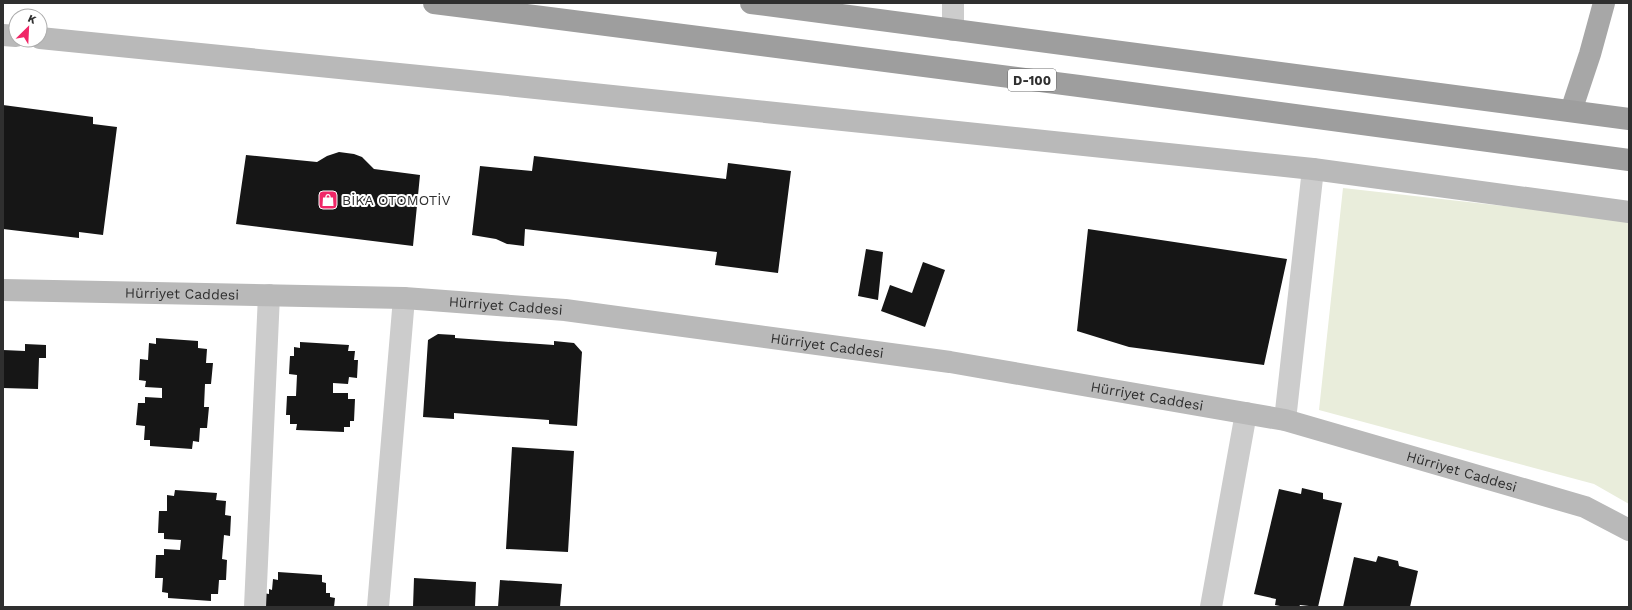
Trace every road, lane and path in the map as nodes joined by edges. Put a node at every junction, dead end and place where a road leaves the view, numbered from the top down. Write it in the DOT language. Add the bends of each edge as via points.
graph roads {
  1 [pos="434,3"];
  2 [pos="751,3"];
  3 [pos="954,3"];
  4 [pos="1604,3"];
  5 [pos="953,30"];
  6 [pos="48,39"];
  7 [pos="1571,111"];
  8 [pos="1629,119"];
  9 [pos="1629,160"];
  10 [pos="1313,169"];
  11 [pos="1629,212"];
  12 [pos="3,290"];
  13 [pos="269,295"];
  14 [pos="404,298"];
  15 [pos="1246,413"];
  16 [pos="1285,420"];
  17 [pos="1629,530"];
  18 [pos="255,607"];
  19 [pos="378,607"];
  20 [pos="1212,607"];
  1 -- 9 [label="highway, D-100"];
  2 -- 5 [label="highway"];
  3 -- 5 [label="street"];
  4 -- 7 [label="main road"];
  5 -- 7 [label="highway"];
  6 -- 10 [label="main road"];
  7 -- 8 [label="highway"];
  10 -- 11 [label="main road"];
  10 -- 16 [label="street"];
  12 -- 13 [label="main road, Hürriyet Caddesi"];
  13 -- 14 [label="main road, Hürriyet Caddesi"];
  13 -- 18 [label="street"];
  14 -- 15 [label="main road, Hürriyet Caddesi" via="565,310 942,361"];
  14 -- 19 [label="street"];
  15 -- 16 [label="main road, Hürriyet Caddesi"];
  15 -- 20 [label="street"];
  16 -- 17 [label="main road, Hürriyet Caddesi" via="1585,507"];
}
